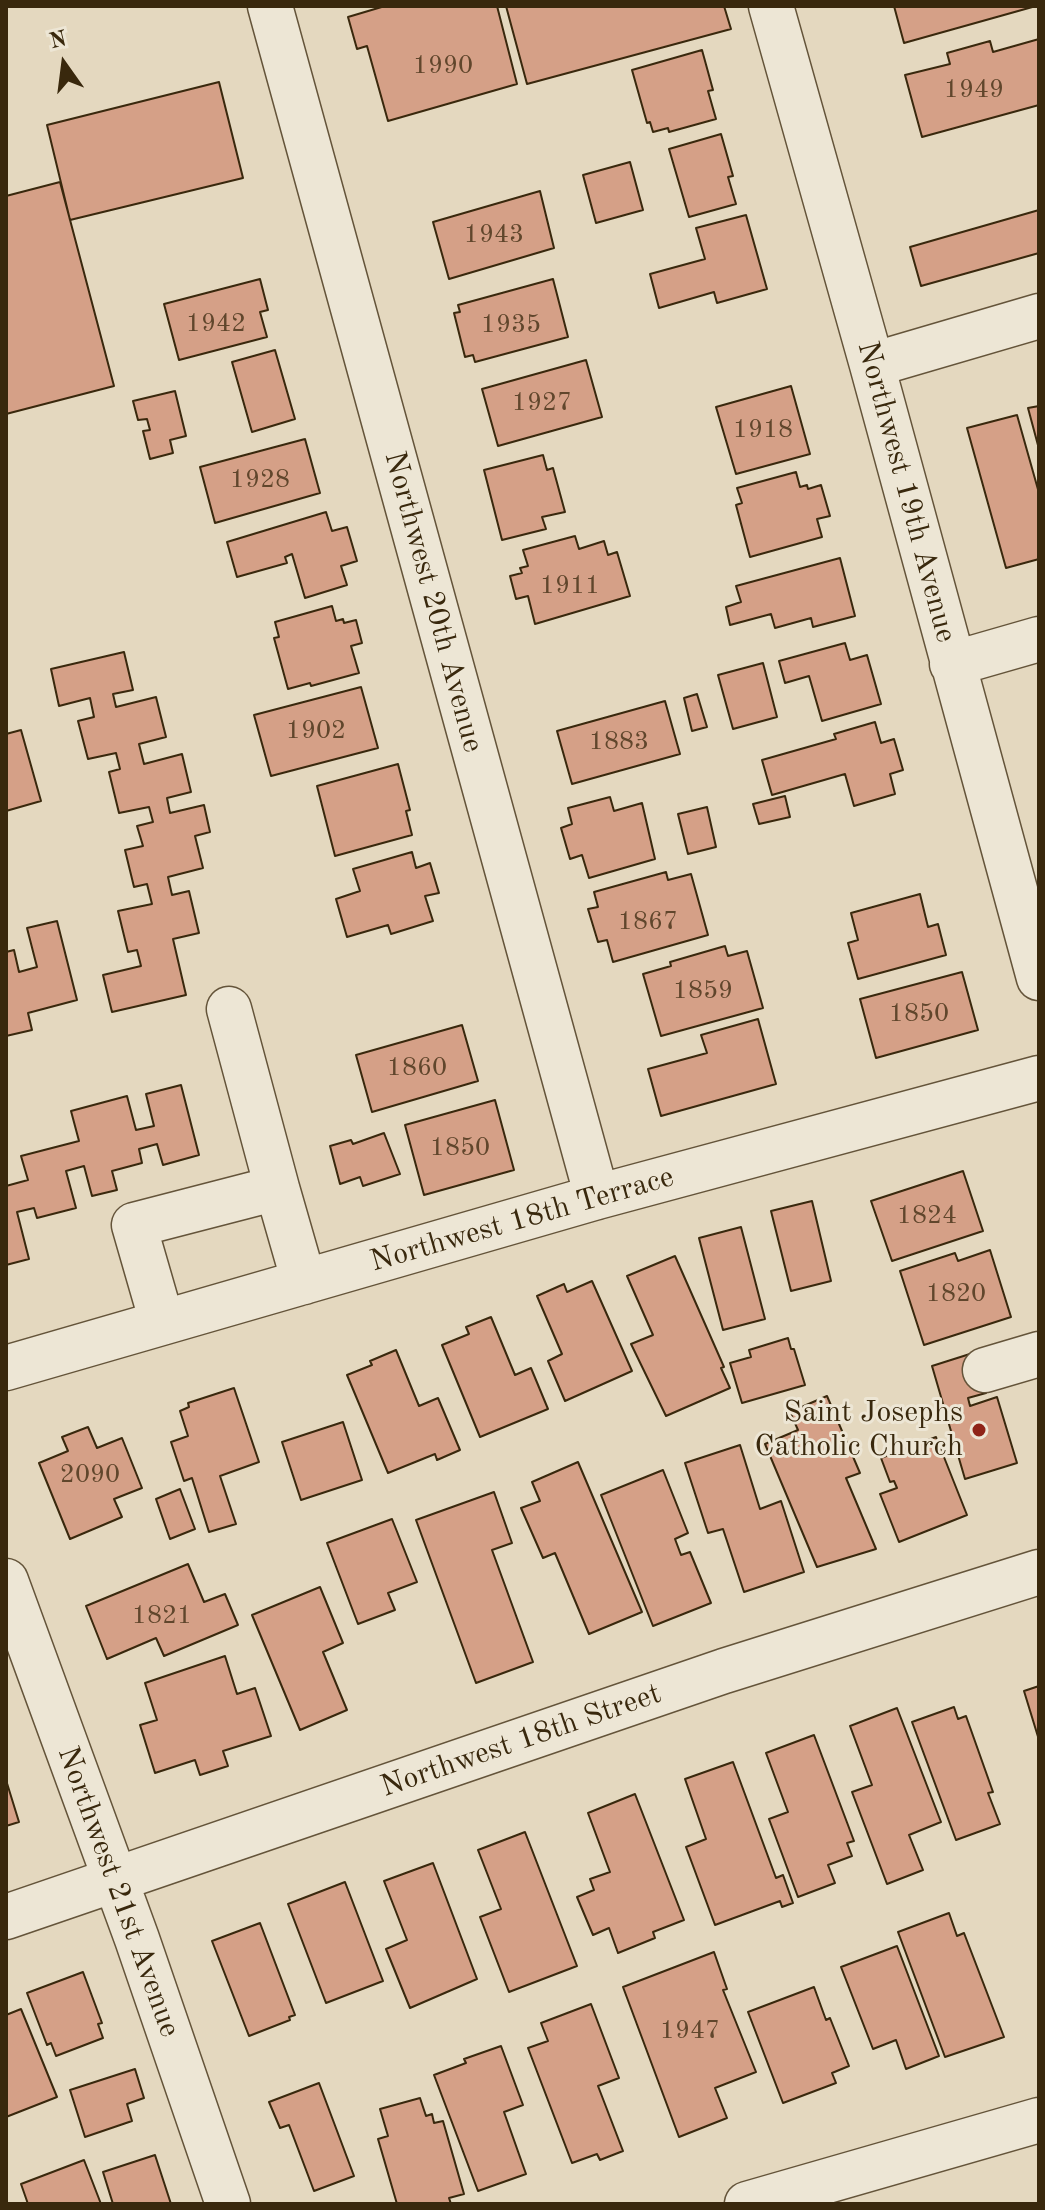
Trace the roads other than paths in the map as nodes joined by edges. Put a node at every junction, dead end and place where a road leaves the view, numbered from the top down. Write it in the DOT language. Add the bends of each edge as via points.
graph roads {
  1 [pos="270,6"];
  2 [pos="771,6"];
  3 [pos="1039,316"];
  4 [pos="872,365"];
  5 [pos="1039,639"];
  6 [pos="952,664"];
  7 [pos="1039,978"];
  8 [pos="229,1009"];
  9 [pos="1039,1078"];
  10 [pos="277,1188"];
  11 [pos="597,1197"];
  12 [pos="304,1282"];
  13 [pos="162,1322"];
  14 [pos="1039,1354"];
  15 [pos="6,1368"];
  16 [pos="985,1370"];
  17 [pos="1039,1572"];
  18 [pos="6,1581"];
  19 [pos="114,1881"];
  20 [pos="6,1917"];
  21 [pos="1039,2120"];
  22 [pos="228,2204"];
  23 [pos="747,2204"];
  1 -- 11 [label="street, Northwest 20th Avenue"];
  2 -- 4 [label="street, Northwest 19th Avenue"];
  3 -- 4 [label="street"];
  4 -- 6 [label="street, Northwest 19th Avenue"];
  5 -- 6 [label="street"];
  6 -- 7 [label="street, Northwest 19th Avenue"];
  8 -- 10 [label="street"];
  9 -- 11 [label="street, Northwest 18th Terrace"];
  10 -- 12 [label="street"];
  10 -- 13 [label="street" via="134,1225"];
  11 -- 12 [label="street, Northwest 18th Terrace"];
  12 -- 13 [label="street, Northwest 18th Terrace"];
  13 -- 15 [label="street, Northwest 18th Terrace"];
  14 -- 16 [label="street"];
  17 -- 19 [label="street, Northwest 18th Street" via="724,1671"];
  18 -- 19 [label="street, Northwest 21st Avenue"];
  19 -- 20 [label="street, Northwest 18th Street"];
  19 -- 22 [label="street, Northwest 21st Avenue"];
  21 -- 23 [label="street"];
}
